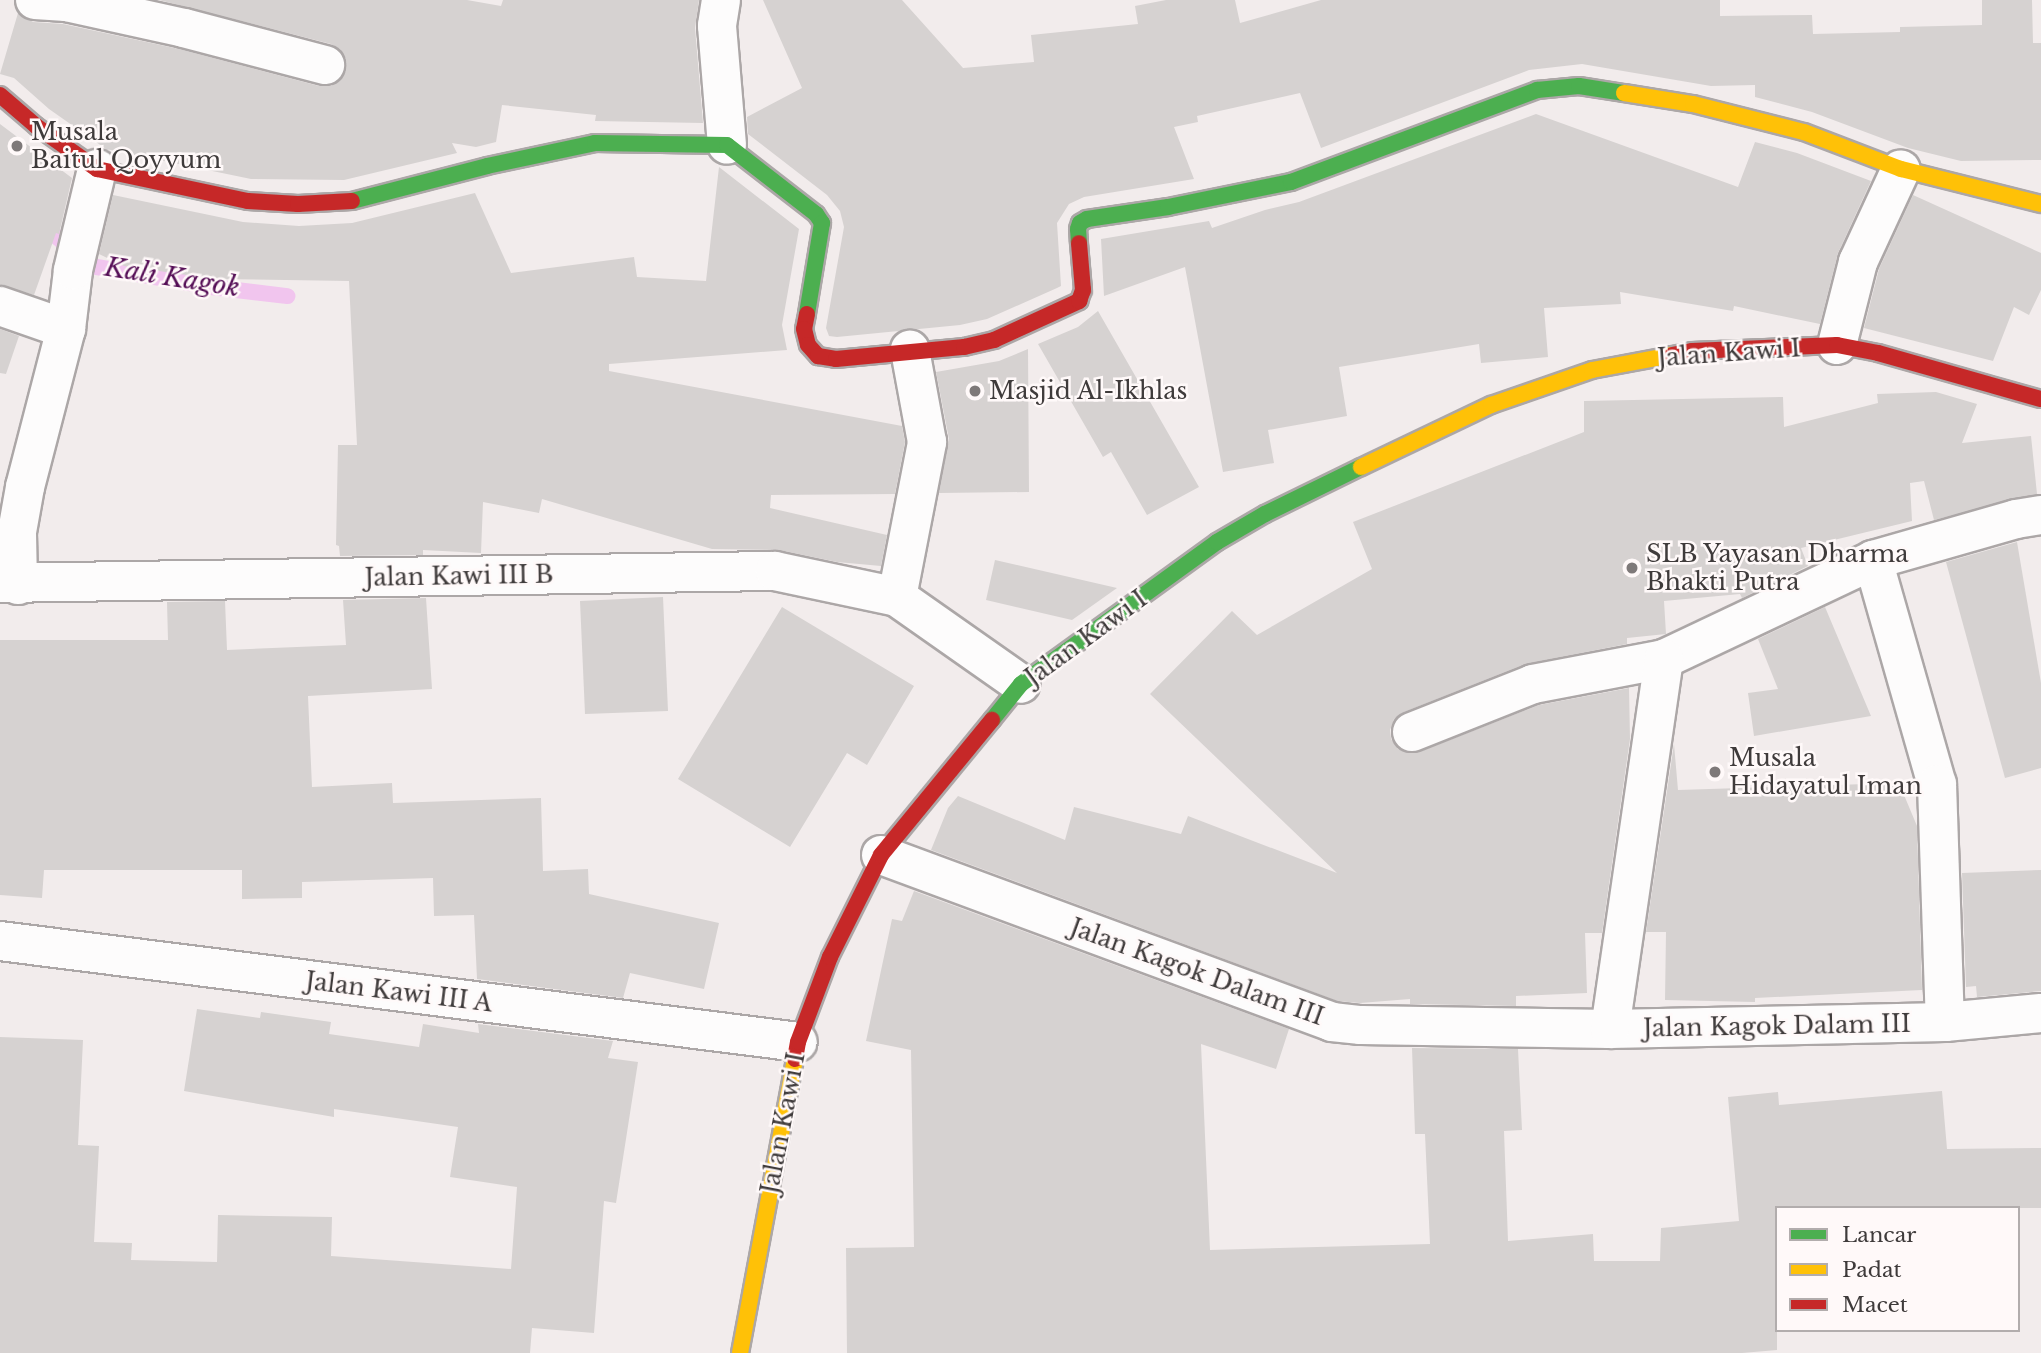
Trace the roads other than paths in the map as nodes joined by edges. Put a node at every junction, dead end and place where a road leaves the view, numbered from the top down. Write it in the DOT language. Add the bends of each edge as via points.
graph roads {
  1 [pos="35,0"];
  2 [pos="721,0"];
  3 [pos="188,14"];
  4 [pos="325,65"];
  5 [pos="0,94"];
  6 [pos="727,145"];
  7 [pos="97,169"];
  8 [pos="1901,169"];
  9 [pos="2041,204"];
  10 [pos="0,306"];
  11 [pos="65,329"];
  12 [pos="1837,345"];
  13 [pos="910,350"];
  14 [pos="2041,398"];
  15 [pos="2041,515"];
  16 [pos="1873,560"];
  17 [pos="9,584"];
  18 [pos="897,597"];
  19 [pos="1664,659"];
  20 [pos="1021,684"];
  21 [pos="1412,732"];
  22 [pos="881,855"];
  23 [pos="0,941"];
  24 [pos="2041,1013"];
  25 [pos="1945,1022"];
  26 [pos="1610,1030"];
  27 [pos="799,1042"];
  28 [pos="740,1353"];
  1 -- 3 [label="street"];
  2 -- 6 [label="street" via="718,26"];
  3 -- 4 [label="street"];
  5 -- 7 [label="street"];
  6 -- 7 [label="street" via="595,143 347,202 298,204 248,201"];
  6 -- 13 [label="street" via="822,223 804,329 808,345 818,356 836,359"];
  7 -- 11 [label="street, Jalan Kawi III B"];
  8 -- 9 [label="street"];
  8 -- 12 [label="street, Jalan Kawi I" via="1858,262"];
  8 -- 13 [label="street" via="1804,132 1693,104 1579,86 1537,90 1291,182 1087,219 1078,229 1083,290 1079,301 995,340"];
  10 -- 11 [label="street"];
  11 -- 17 [label="street, Jalan Kawi III B" via="24,486"];
  12 -- 14 [label="street, Jalan Kawi I"];
  12 -- 20 [label="street, Jalan Kawi I" via="1666,355 1592,370 1491,405 1241,528"];
  13 -- 18 [label="street" via="927,442"];
  15 -- 16 [label="street"];
  16 -- 19 [label="street"];
  16 -- 25 [label="street, Jalan Kagok Dalam III" via="1937,784"];
  17 -- 18 [label="street, Jalan Kawi III B" via="740,570 808,576"];
  18 -- 20 [label="street, Jalan Kawi III B"];
  19 -- 21 [label="street" via="1533,684"];
  19 -- 26 [label="street, Jalan Kagok Dalam III"];
  20 -- 22 [label="street, Jalan Kawi I"];
  22 -- 26 [label="street, Jalan Kagok Dalam III" via="1332,1022"];
  22 -- 27 [label="street, Jalan Kawi I" via="830,957"];
  23 -- 27 [label="street, Jalan Kawi III A"];
  24 -- 25 [label="street, Jalan Kagok Dalam III"];
  25 -- 26 [label="street, Jalan Kagok Dalam III"];
  27 -- 28 [label="street, Jalan Kawi I"];
}
